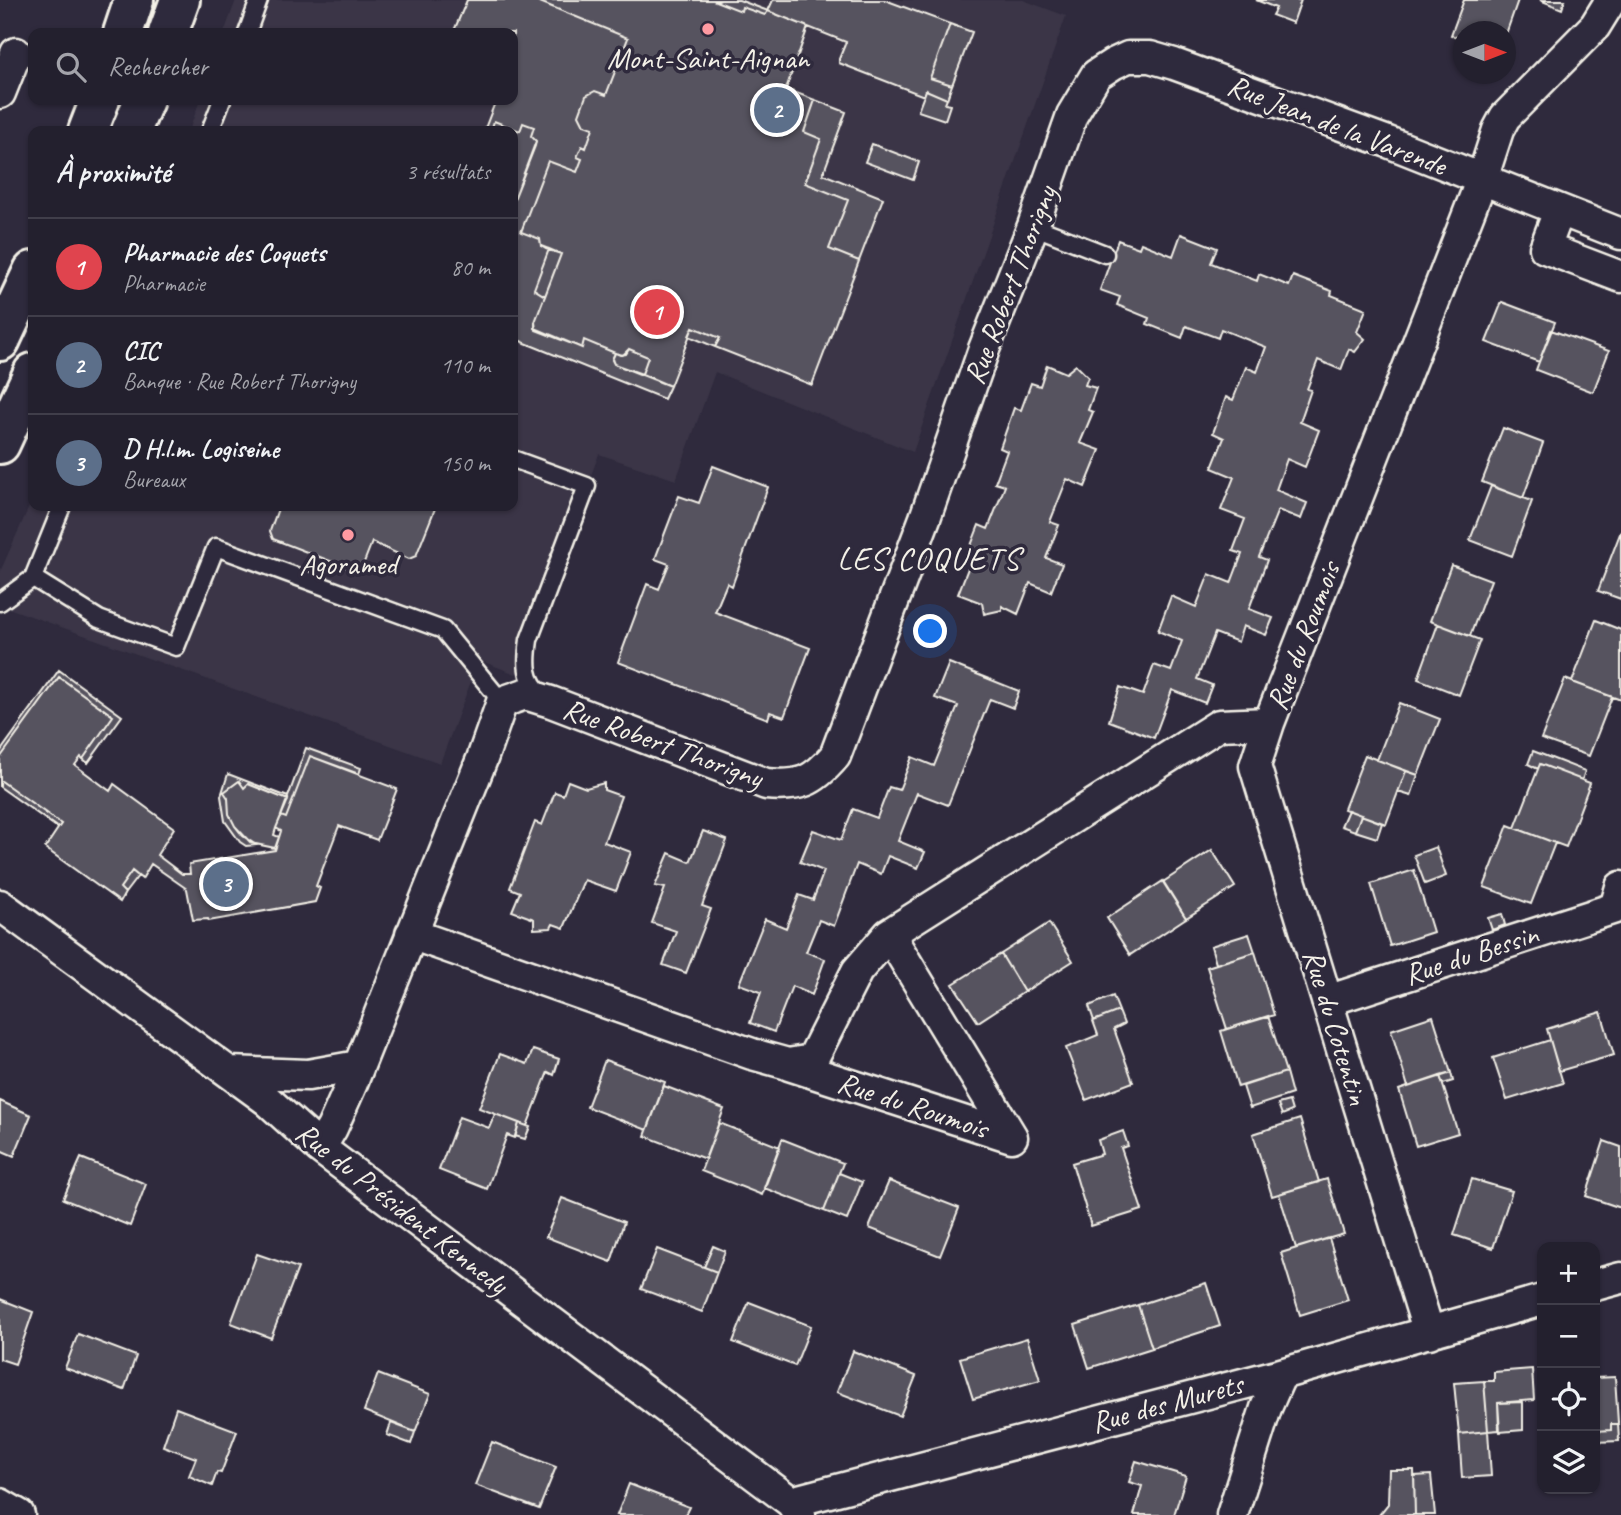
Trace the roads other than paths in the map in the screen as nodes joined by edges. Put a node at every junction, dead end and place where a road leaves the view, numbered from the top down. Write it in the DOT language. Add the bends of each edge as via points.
graph roads {
  1 [pos="134,0"];
  2 [pos="180,0"];
  3 [pos="259,0"];
  4 [pos="1611,0"];
  5 [pos="125,28"];
  6 [pos="170,28"];
  7 [pos="249,28"];
  8 [pos="17,53"];
  9 [pos="1113,64"];
  10 [pos="0,93"];
  11 [pos="98,105"];
  12 [pos="142,105"];
  13 [pos="220,105"];
  14 [pos="91,126"];
  15 [pos="133,126"];
  16 [pos="212,126"];
  17 [pos="1482,179"];
  18 [pos="1559,211"];
  19 [pos="1033,226"];
  20 [pos="1621,234"];
  21 [pos="1105,254"];
  22 [pos="1621,276"];
  23 [pos="28,282"];
  24 [pos="0,341"];
  25 [pos="28,384"];
  26 [pos="0,444"];
  27 [pos="518,461"];
  28 [pos="60,511"];
  29 [pos="33,578"];
  30 [pos="0,602"];
  31 [pos="502,702"];
  32 [pos="551,702"];
  33 [pos="1269,723"];
  34 [pos="1619,900"];
  35 [pos="0,905"];
  36 [pos="411,934"];
  37 [pos="890,934"];
  38 [pos="1327,1001"];
  39 [pos="788,1064"];
  40 [pos="358,1066"];
  41 [pos="229,1072"];
  42 [pos="320,1148"];
  43 [pos="1621,1278"];
  44 [pos="1600,1284"];
  45 [pos="1537,1301"];
  46 [pos="1429,1333"];
  47 [pos="1281,1374"];
  48 [pos="0,1504"];
  49 [pos="795,1508"];
  50 [pos="19,1515"];
  51 [pos="1232,1515"];
  1 -- 5 [label="street"];
  2 -- 6 [label="street"];
  3 -- 7 [label="lane"];
  4 -- 17 [label="street, Rue du Roumois" via="1595,26 1505,117"];
  8 -- 10 [label="street"];
  9 -- 17 [label="street, Rue Jean de la Varende" via="1128,57 1174,64"];
  9 -- 19 [label="street, Rue Robert Thorigny" via="1097,75 1072,115"];
  11 -- 14 [label="street"];
  12 -- 15 [label="street"];
  13 -- 16 [label="lane"];
  17 -- 18 [label="street, Rue Jean de la Varende"];
  17 -- 33 [label="street, Rue du Roumois"];
  18 -- 20 [label="street, Rue Jean de la Varende"];
  18 -- 22 [label="street" via="1545,248"];
  19 -- 21 [label="lane"];
  19 -- 32 [label="street, Rue Robert Thorigny" via="835,756 821,773 803,783 766,784"];
  23 -- 24 [label="street"];
  25 -- 26 [label="street"];
  27 -- 32 [label="lane" via="587,486 529,640 526,662 530,679"];
  28 -- 29 [label="lane"];
  29 -- 30 [label="lane"];
  29 -- 31 [label="lane" via="100,619 176,647 216,547 443,629"];
  31 -- 32 [label="street, Rue Robert Thorigny" via="525,694"];
  31 -- 36 [label="street"];
  33 -- 37 [label="street, Rue du Roumois" via="1219,725"];
  33 -- 38 [label="street, Rue du Cotentin" via="1255,765"];
  34 -- 38 [label="street, Rue du Bessin"];
  35 -- 41 [label="street, Rue du Président Kennedy"];
  36 -- 39 [label="street, Rue du Roumois"];
  36 -- 40 [label="street"];
  37 -- 39 [label="street, Rue du Roumois" via="857,971 812,1060"];
  37 -- 39 [label="street, Rue du Roumois" via="1012,1137"];
  38 -- 46 [label="street, Rue du Cotentin"];
  40 -- 41 [label="street" via="308,1075"];
  40 -- 42 [label="street"];
  41 -- 42 [label="street, Rue du Président Kennedy"];
  42 -- 49 [label="street, Rue du Président Kennedy"];
  43 -- 44 [label="street"];
  45 -- 46 [label="street, Rue des Murets"];
  46 -- 47 [label="street, Rue des Murets"];
  47 -- 49 [label="street, Rue des Murets"];
  47 -- 51 [label="street" via="1265,1408"];
  48 -- 50 [label="street"];
}
